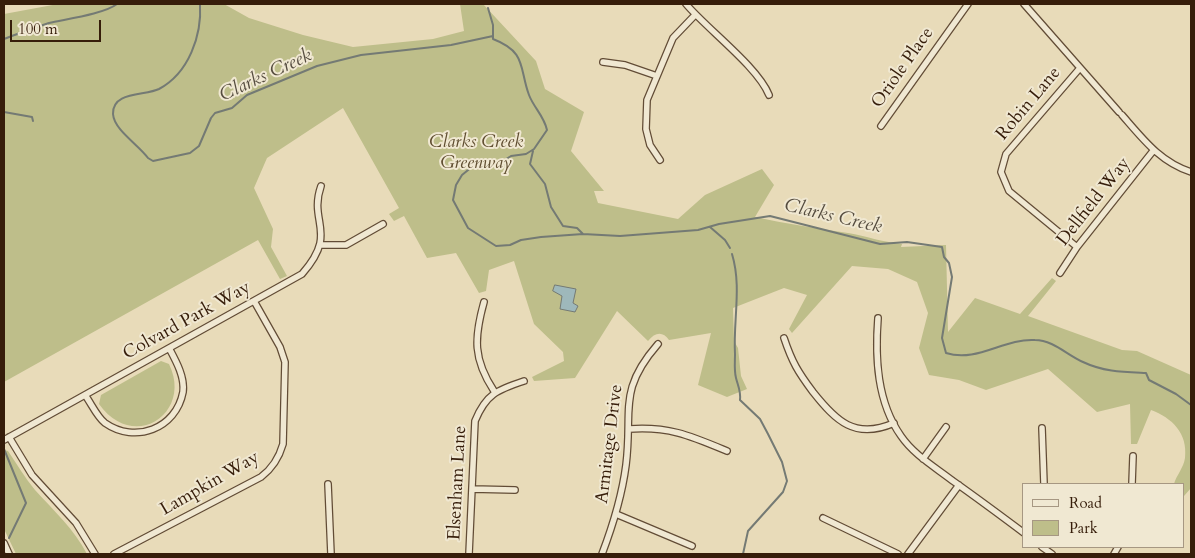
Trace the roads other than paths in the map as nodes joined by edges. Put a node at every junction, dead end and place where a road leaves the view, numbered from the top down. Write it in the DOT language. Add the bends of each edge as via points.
graph roads {
  1 [pos="686,4"];
  2 [pos="968,4"];
  3 [pos="1024,4"];
  4 [pos="695,15"];
  5 [pos="604,62"];
  6 [pos="1080,68"];
  7 [pos="657,76"];
  8 [pos="768,95"];
  9 [pos="881,126"];
  10 [pos="1154,152"];
  11 [pos="660,160"];
  12 [pos="1191,172"];
  13 [pos="321,186"];
  14 [pos="384,224"];
  15 [pos="321,245"];
  16 [pos="1077,247"];
  17 [pos="1060,273"];
  18 [pos="254,301"];
  19 [pos="484,302"];
  20 [pos="878,318"];
  21 [pos="784,338"];
  22 [pos="658,344"];
  23 [pos="169,348"];
  24 [pos="524,381"];
  25 [pos="494,392"];
  26 [pos="85,395"];
  27 [pos="894,423"];
  28 [pos="946,427"];
  29 [pos="1042,428"];
  30 [pos="629,429"];
  31 [pos="6,439"];
  32 [pos="727,451"];
  33 [pos="1133,456"];
  34 [pos="923,459"];
  35 [pos="1044,483"];
  36 [pos="1132,483"];
  37 [pos="328,484"];
  38 [pos="959,485"];
  39 [pos="472,489"];
  40 [pos="516,490"];
  41 [pos="616,514"];
  42 [pos="823,518"];
  43 [pos="1022,529"];
  44 [pos="4,543"];
  45 [pos="692,546"];
  46 [pos="9,554"];
  47 [pos="95,554"];
  48 [pos="114,554"];
  49 [pos="331,554"];
  50 [pos="469,554"];
  51 [pos="602,554"];
  52 [pos="898,554"];
  53 [pos="908,554"];
  1 -- 4 [label="street"];
  2 -- 9 [label="street, Oriole Place"];
  3 -- 6 [label="street"];
  4 -- 7 [label="street" via="673,38"];
  4 -- 8 [label="street" via="757,74"];
  5 -- 7 [label="street" via="626,64"];
  6 -- 10 [label="street"];
  6 -- 16 [label="street, Robin Lane" via="1006,154 1001,172 1009,192"];
  7 -- 11 [label="street" via="647,100 645,118 649,141"];
  10 -- 12 [label="street" via="1172,165"];
  10 -- 16 [label="street, Dellfield Way"];
  13 -- 15 [label="street" via="317,198"];
  14 -- 15 [label="street" via="346,245"];
  15 -- 18 [label="street, Colvard Park Way" via="315,259 302,274"];
  16 -- 17 [label="street, Dellfield Way"];
  18 -- 23 [label="street, Colvard Park Way"];
  18 -- 48 [label="street, Lampkin Way" via="285,362 283,444 279,456 261,477"];
  19 -- 25 [label="street" via="477,329 477,352 484,375"];
  20 -- 27 [label="street" via="877,367"];
  21 -- 27 [label="street" via="794,366 834,417 850,427 863,430"];
  22 -- 30 [label="street, Armitage Drive" via="643,361 632,383 628,397"];
  23 -- 26 [label="street, Colvard Park Way"];
  23 -- 26 [label="street" via="180,370 183,391 174,413 156,429 137,434 119,431 104,422"];
  24 -- 25 [label="street"];
  25 -- 39 [label="street, Elsenham Lane" via="480,408 475,422"];
  26 -- 31 [label="street, Colvard Park Way"];
  27 -- 34 [label="street" via="909,446"];
  28 -- 34 [label="street"];
  29 -- 35 [label="street"];
  30 -- 32 [label="street" via="677,431"];
  30 -- 41 [label="street, Armitage Drive" via="624,479"];
  31 -- 47 [label="street" via="32,475 76,523"];
  33 -- 36 [label="street"];
  34 -- 38 [label="street"];
  37 -- 49 [label="street"];
  38 -- 43 [label="street"];
  38 -- 53 [label="street"];
  39 -- 40 [label="street"];
  39 -- 50 [label="street, Elsenham Lane"];
  41 -- 45 [label="street"];
  41 -- 51 [label="street, Armitage Drive"];
  42 -- 52 [label="street"];
  44 -- 46 [label="street"];
}
